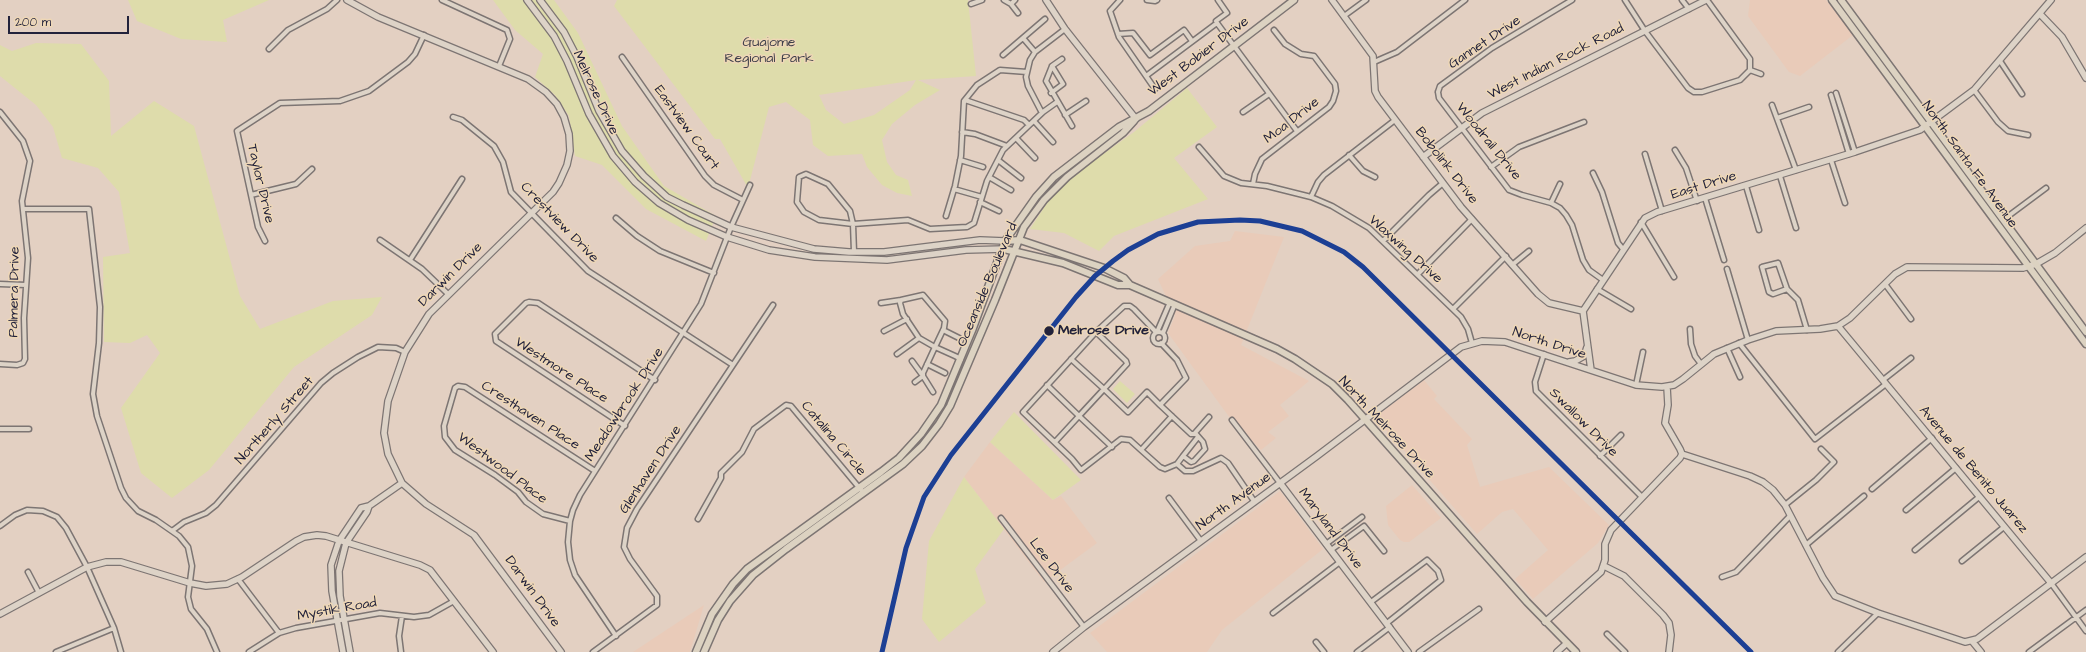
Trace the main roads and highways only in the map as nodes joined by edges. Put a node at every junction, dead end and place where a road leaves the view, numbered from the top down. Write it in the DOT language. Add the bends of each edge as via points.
graph roads {
  1 [pos="1294,0"];
  2 [pos="1832,0"];
  3 [pos="1841,0"];
  4 [pos="1136,119"];
  5 [pos="1020,240"];
  6 [pos="1005,241"];
  7 [pos="1004,249"];
  8 [pos="1016,250"];
  9 [pos="1130,285"];
  10 [pos="973,328"];
  11 [pos="2086,332"];
  12 [pos="2086,344"];
  13 [pos="966,368"];
  14 [pos="861,491"];
  15 [pos="748,568"];
  16 [pos="733,597"];
  17 [pos="696,652"];
  18 [pos="704,652"];
  19 [pos="1576,652"];
  1 -- 4 [label="main road, West Bobier Drive"];
  2 -- 12 [label="main road, North Santa Fe Avenue"];
  3 -- 11 [label="main road, North Santa Fe Avenue"];
  4 -- 5 [label="main road, Oceanside Boulevard" via="1123,133 1067,177 1044,200 1024,227"];
  4 -- 6 [label="main road, Oceanside Boulevard" via="1119,127 1054,177 1036,197"];
  5 -- 6 [label="main road, Melrose Drive"];
  5 -- 8 [label="main road, Oceanside Boulevard"];
  5 -- 9 [label="main road, North Melrose Drive" via="1104,268 1124,278"];
  6 -- 7 [label="main road, Oceanside Boulevard"];
  7 -- 8 [label="main road, Melrose Drive"];
  7 -- 10 [label="main road, Oceanside Boulevard"];
  8 -- 9 [label="main road, North Melrose Drive" via="1063,263 1118,285"];
  8 -- 13 [label="main road, Oceanside Boulevard"];
  9 -- 19 [label="main road, North Melrose Drive" via="1293,358 1332,384"];
  10 -- 13 [label="main road" via="963,362"];
  10 -- 14 [label="main road, Oceanside Boulevard" via="941,405 921,434 899,458"];
  13 -- 14 [label="main road, Oceanside Boulevard" via="939,424 922,446 903,464"];
  14 -- 15 [label="main road, Oceanside Boulevard"];
  14 -- 16 [label="main road, Oceanside Boulevard" via="753,575"];
  15 -- 16 [label="main road" via="746,576 735,588"];
  15 -- 17 [label="main road, Oceanside Boulevard" via="712,614"];
  16 -- 18 [label="main road, Oceanside Boulevard" via="718,620"];
}
